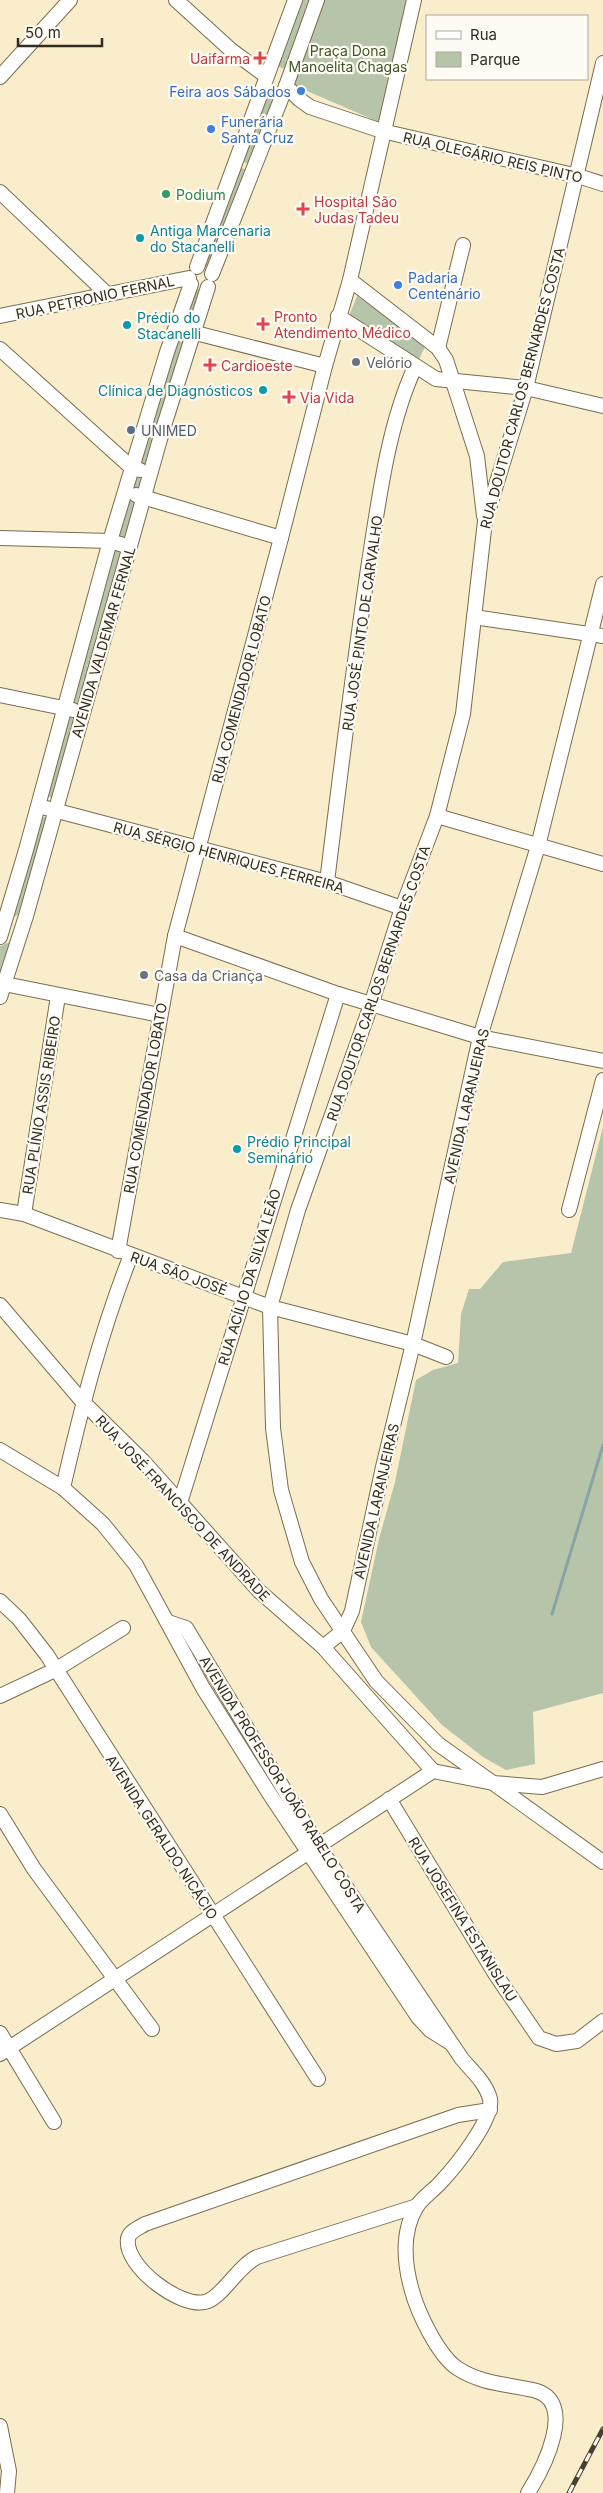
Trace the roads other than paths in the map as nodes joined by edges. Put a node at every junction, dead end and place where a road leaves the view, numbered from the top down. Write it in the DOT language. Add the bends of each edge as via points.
graph roads {
  1 [pos="176,0"];
  2 [pos="295,0"];
  3 [pos="317,0"];
  4 [pos="414,0"];
  5 [pos="65,1"];
  6 [pos="286,23"];
  7 [pos="305,31"];
  8 [pos="603,64"];
  9 [pos="266,76"];
  10 [pos="0,77"];
  11 [pos="286,86"];
  12 [pos="250,120"];
  13 [pos="268,128"];
  14 [pos="382,131"];
  15 [pos="578,176"];
  16 [pos="603,184"];
  17 [pos="0,192"];
  18 [pos="219,206"];
  19 [pos="236,213"];
  20 [pos="211,229"];
  21 [pos="227,236"];
  22 [pos="462,245"];
  23 [pos="212,274"];
  24 [pos="192,276"];
  25 [pos="350,280"];
  26 [pos="208,287"];
  27 [pos="106,293"];
  28 [pos="0,316"];
  29 [pos="338,316"];
  30 [pos="176,327"];
  31 [pos="193,332"];
  32 [pos="438,348"];
  33 [pos="0,349"];
  34 [pos="167,352"];
  35 [pos="184,357"];
  36 [pos="324,366"];
  37 [pos="415,367"];
  38 [pos="452,380"];
  39 [pos="526,388"];
  40 [pos="155,389"];
  41 [pos="173,394"];
  42 [pos="603,406"];
  43 [pos="144,427"];
  44 [pos="162,432"];
  45 [pos="132,468"];
  46 [pos="150,473"];
  47 [pos="125,492"];
  48 [pos="143,497"];
  49 [pos="485,522"];
  50 [pos="0,538"];
  51 [pos="282,538"];
  52 [pos="110,541"];
  53 [pos="130,547"];
  54 [pos="603,584"];
  55 [pos="99,585"];
  56 [pos="117,590"];
  57 [pos="474,617"];
  58 [pos="88,625"];
  59 [pos="106,629"];
  60 [pos="597,634"];
  61 [pos="78,663"];
  62 [pos="96,668"];
  63 [pos="0,695"];
  64 [pos="65,708"];
  65 [pos="83,712"];
  66 [pos="54,750"];
  67 [pos="70,755"];
  68 [pos="38,805"];
  69 [pos="54,810"];
  70 [pos="436,816"];
  71 [pos="538,846"];
  72 [pos="26,850"];
  73 [pos="198,850"];
  74 [pos="42,855"];
  75 [pos="603,864"];
  76 [pos="327,882"];
  77 [pos="402,908"];
  78 [pos="26,916"];
  79 [pos="1,932"];
  80 [pos="20,933"];
  81 [pos="175,936"];
  82 [pos="2,988"];
  83 [pos="338,994"];
  84 [pos="58,996"];
  85 [pos="371,1005"];
  86 [pos="160,1016"];
  87 [pos="480,1037"];
  88 [pos="603,1061"];
  89 [pos="603,1080"];
  90 [pos="0,1210"];
  91 [pos="569,1210"];
  92 [pos="24,1214"];
  93 [pos="124,1253"];
  94 [pos="243,1296"];
  95 [pos="0,1305"];
  96 [pos="270,1307"];
  97 [pos="413,1344"];
  98 [pos="446,1357"];
  99 [pos="82,1401"];
  100 [pos="0,1450"];
  101 [pos="62,1488"];
  102 [pos="180,1503"];
  103 [pos="0,1601"];
  104 [pos="168,1622"];
  105 [pos="123,1628"];
  106 [pos="343,1631"];
  107 [pos="323,1647"];
  108 [pos="55,1670"];
  109 [pos="216,1680"];
  110 [pos="203,1688"];
  111 [pos="0,1696"];
  112 [pos="438,1744"];
  113 [pos="603,1769"];
  114 [pos="433,1771"];
  115 [pos="493,1783"];
  116 [pos="282,1786"];
  117 [pos="269,1793"];
  118 [pos="390,1799"];
  119 [pos="0,1814"];
  120 [pos="314,1850"];
  121 [pos="603,1862"];
  122 [pos="212,1915"];
  123 [pos="115,1980"];
  124 [pos="603,2021"];
  125 [pos="152,2029"];
  126 [pos="0,2033"];
  127 [pos="5,2051"];
  128 [pos="318,2079"];
  129 [pos="490,2110"];
  130 [pos="54,2122"];
  131 [pos="417,2206"];
  132 [pos="0,2426"];
  133 [pos="4,2472"];
  134 [pos="8,2493"];
  135 [pos="528,2493"];
  1 -- 9 [label="street" via="231,50"];
  2 -- 6 [label="street"];
  3 -- 7 [label="street"];
  4 -- 14 [label="street"];
  5 -- 10 [label="street"];
  6 -- 7 [label="street"];
  6 -- 9 [label="street"];
  7 -- 11 [label="street"];
  8 -- 15 [label="street, RUA DOUTOR CARLOS BERNARDES COSTA"];
  9 -- 11 [label="street" via="272,89"];
  9 -- 12 [label="street"];
  11 -- 13 [label="street"];
  11 -- 14 [label="street" via="310,107"];
  12 -- 13 [label="street"];
  12 -- 18 [label="street"];
  13 -- 19 [label="street"];
  14 -- 15 [label="street, RUA OLEGÁRIO REIS PINTO"];
  14 -- 25 [label="street, RUA COMENDADOR LOBATO"];
  15 -- 16 [label="street, RUA OLEGÁRIO REIS PINTO"];
  15 -- 39 [label="street, RUA DOUTOR CARLOS BERNARDES COSTA"];
  17 -- 27 [label="street"];
  18 -- 19 [label="street"];
  18 -- 20 [label="street"];
  19 -- 21 [label="street"];
  20 -- 21 [label="street"];
  20 -- 24 [label="street"];
  21 -- 23 [label="street"];
  22 -- 32 [label="street"];
  23 -- 24 [label="street" via="208,267"];
  23 -- 26 [label="street, AVENIDA VALDEMAR FERNAL"];
  24 -- 26 [label="street" via="197,288"];
  24 -- 27 [label="street, RUA PETRONIO FERNAL"];
  24 -- 30 [label="street, AVENIDA VALDEMAR FERNAL"];
  25 -- 29 [label="street, RUA COMENDADOR LOBATO"];
  25 -- 32 [label="street"];
  26 -- 31 [label="street, AVENIDA VALDEMAR FERNAL"];
  27 -- 28 [label="street, RUA PETRONIO FERNAL"];
  29 -- 36 [label="street, RUA COMENDADOR LOBATO"];
  29 -- 37 [label="street"];
  30 -- 31 [label="street"];
  30 -- 34 [label="street, AVENIDA VALDEMAR FERNAL"];
  31 -- 35 [label="street, AVENIDA VALDEMAR FERNAL"];
  31 -- 36 [label="street"];
  32 -- 38 [label="street" via="446,360"];
  33 -- 45 [label="street"];
  34 -- 35 [label="street"];
  34 -- 40 [label="street, AVENIDA VALDEMAR FERNAL"];
  35 -- 41 [label="street, AVENIDA VALDEMAR FERNAL"];
  36 -- 51 [label="street, RUA COMENDADOR LOBATO"];
  37 -- 38 [label="street" via="436,379"];
  37 -- 76 [label="street, RUA JOSÉ PINTO DE CARVALHO" via="397,415 374,532 355,654"];
  38 -- 39 [label="street"];
  38 -- 49 [label="street" via="477,456"];
  39 -- 42 [label="street"];
  39 -- 49 [label="street, RUA DOUTOR CARLOS BERNARDES COSTA"];
  40 -- 41 [label="street"];
  40 -- 43 [label="street, AVENIDA VALDEMAR FERNAL"];
  41 -- 44 [label="street, AVENIDA VALDEMAR FERNAL"];
  43 -- 44 [label="street"];
  43 -- 45 [label="street, AVENIDA VALDEMAR FERNAL"];
  44 -- 46 [label="street, AVENIDA VALDEMAR FERNAL"];
  45 -- 46 [label="street"];
  45 -- 47 [label="street, AVENIDA VALDEMAR FERNAL"];
  46 -- 48 [label="street, AVENIDA VALDEMAR FERNAL"];
  47 -- 48 [label="street"];
  47 -- 52 [label="street, AVENIDA VALDEMAR FERNAL"];
  48 -- 51 [label="street"];
  48 -- 53 [label="street, AVENIDA VALDEMAR FERNAL"];
  49 -- 57 [label="street, RUA DOUTOR CARLOS BERNARDES COSTA"];
  50 -- 52 [label="street"];
  51 -- 73 [label="street, RUA COMENDADOR LOBATO"];
  52 -- 53 [label="street"];
  52 -- 55 [label="street, AVENIDA VALDEMAR FERNAL"];
  53 -- 56 [label="street, AVENIDA VALDEMAR FERNAL"];
  54 -- 60 [label="street, AVENIDA LARANJEIRAS"];
  55 -- 56 [label="street"];
  55 -- 58 [label="street, AVENIDA VALDEMAR FERNAL"];
  56 -- 59 [label="street, AVENIDA VALDEMAR FERNAL"];
  57 -- 60 [label="street"];
  57 -- 70 [label="street, RUA DOUTOR CARLOS BERNARDES COSTA" via="462,714"];
  58 -- 59 [label="street"];
  58 -- 61 [label="street, AVENIDA VALDEMAR FERNAL"];
  59 -- 62 [label="street, AVENIDA VALDEMAR FERNAL"];
  60 -- 71 [label="street, AVENIDA LARANJEIRAS"];
  61 -- 62 [label="street"];
  61 -- 64 [label="street, AVENIDA VALDEMAR FERNAL"];
  62 -- 65 [label="street, AVENIDA VALDEMAR FERNAL"];
  63 -- 64 [label="street"];
  64 -- 65 [label="street"];
  64 -- 66 [label="street, AVENIDA VALDEMAR FERNAL"];
  65 -- 67 [label="street, AVENIDA VALDEMAR FERNAL"];
  66 -- 67 [label="street"];
  66 -- 68 [label="street, AVENIDA VALDEMAR FERNAL"];
  67 -- 69 [label="street, AVENIDA VALDEMAR FERNAL"];
  68 -- 69 [label="street, RUA SÉRGIO HENRIQUES FERREIRA"];
  68 -- 72 [label="street, AVENIDA VALDEMAR FERNAL"];
  69 -- 73 [label="street, RUA SÉRGIO HENRIQUES FERREIRA"];
  69 -- 74 [label="street, AVENIDA VALDEMAR FERNAL"];
  70 -- 71 [label="street"];
  70 -- 77 [label="street, RUA DOUTOR CARLOS BERNARDES COSTA"];
  71 -- 75 [label="street"];
  71 -- 87 [label="street, AVENIDA LARANJEIRAS"];
  72 -- 74 [label="street"];
  72 -- 79 [label="street, AVENIDA VALDEMAR FERNAL"];
  73 -- 76 [label="street, RUA SÉRGIO HENRIQUES FERREIRA"];
  73 -- 81 [label="street, RUA COMENDADOR LOBATO"];
  74 -- 78 [label="street, AVENIDA VALDEMAR FERNAL"];
  76 -- 77 [label="street, RUA SÉRGIO HENRIQUES FERREIRA"];
  77 -- 85 [label="street, RUA DOUTOR CARLOS BERNARDES COSTA"];
  78 -- 79 [label="street"];
  78 -- 80 [label="street, AVENIDA VALDEMAR FERNAL"];
  79 -- 80 [label="street"];
  80 -- 82 [label="street, AVENIDA VALDEMAR FERNAL"];
  81 -- 83 [label="street"];
  81 -- 86 [label="street, RUA COMENDADOR LOBATO"];
  82 -- 84 [label="street"];
  83 -- 85 [label="street"];
  83 -- 94 [label="street, RUA ACÍLIO DA SILVA LEÃO"];
  84 -- 86 [label="street"];
  84 -- 92 [label="street, RUA PLÍNIO ASSIS RIBEIRO"];
  85 -- 87 [label="street"];
  85 -- 96 [label="street, RUA DOUTOR CARLOS BERNARDES COSTA" via="298,1210"];
  86 -- 93 [label="street, RUA COMENDADOR LOBATO"];
  87 -- 88 [label="street"];
  87 -- 97 [label="street, AVENIDA LARANJEIRAS"];
  89 -- 91 [label="street"];
  90 -- 92 [label="street, RUA SÃO JOSÉ"];
  92 -- 93 [label="street, RUA SÃO JOSÉ"];
  93 -- 94 [label="street, RUA SÃO JOSÉ"];
  93 -- 99 [label="street, RUA COMENDADOR LOBATO" via="117,1289"];
  94 -- 96 [label="street, RUA SÃO JOSÉ"];
  94 -- 102 [label="street, RUA ACÍLIO DA SILVA LEÃO"];
  95 -- 99 [label="street, RUA JOSÉ FRANCISCO DE ANDRADE"];
  96 -- 97 [label="street, RUA SÃO JOSÉ"];
  96 -- 106 [label="street, RUA DOUTOR CARLOS BERNARDES COSTA" via="273,1428 281,1490 302,1562 321,1600"];
  97 -- 98 [label="street, RUA SÃO JOSÉ"];
  97 -- 106 [label="street, AVENIDA LARANJEIRAS" via="352,1611"];
  99 -- 101 [label="street, RUA COMENDADOR LOBATO"];
  99 -- 102 [label="street, RUA JOSÉ FRANCISCO DE ANDRADE"];
  100 -- 101 [label="street"];
  101 -- 104 [label="street" via="103,1524 136,1565"];
  102 -- 107 [label="street, RUA JOSÉ FRANCISCO DE ANDRADE" via="259,1591"];
  103 -- 108 [label="street, AVENIDA GERALDO NICÁCIO" via="19,1619"];
  104 -- 109 [label="street, AVENIDA PROFESSOR JOÃO RABELO COSTA" via="186,1628"];
  104 -- 110 [label="street"];
  105 -- 108 [label="street"];
  106 -- 107 [label="street"];
  106 -- 112 [label="street, RUA DOUTOR CARLOS BERNARDES COSTA" via="376,1681"];
  107 -- 114 [label="street, RUA JOSÉ FRANCISCO DE ANDRADE"];
  108 -- 111 [label="street"];
  108 -- 122 [label="street, AVENIDA GERALDO NICÁCIO"];
  109 -- 110 [label="street"];
  109 -- 116 [label="street, AVENIDA PROFESSOR JOÃO RABELO COSTA"];
  110 -- 117 [label="street"];
  112 -- 114 [label="street"];
  112 -- 115 [label="street, RUA DOUTOR CARLOS BERNARDES COSTA"];
  113 -- 115 [label="street" via="542,1787"];
  114 -- 115 [label="street"];
  114 -- 118 [label="street"];
  115 -- 121 [label="street, RUA DOUTOR CARLOS BERNARDES COSTA"];
  116 -- 117 [label="street"];
  116 -- 120 [label="street, AVENIDA PROFESSOR JOÃO RABELO COSTA"];
  117 -- 120 [label="street"];
  118 -- 120 [label="street"];
  118 -- 124 [label="street, RUA JOSEFINA ESTANISLAU" via="496,1975 539,2038 556,2044 577,2040"];
  119 -- 123 [label="street" via="34,1869"];
  120 -- 122 [label="street"];
  120 -- 129 [label="street" via="397,1972 418,2017 430,2030 454,2045 484,2085"];
  122 -- 123 [label="street"];
  122 -- 128 [label="street, AVENIDA GERALDO NICÁCIO"];
  123 -- 125 [label="street"];
  123 -- 127 [label="street"];
  126 -- 127 [label="street"];
  127 -- 130 [label="street"];
  129 -- 131 [label="street" via="452,2169"];
  129 -- 131 [label="street" via="458,2115 145,2224 131,2233 128,2239 136,2265 175,2296 200,2303 214,2298 241,2267 257,2257"];
  131 -- 135 [label="street" via="404,2250 407,2274 415,2302 439,2347 456,2367 483,2380 534,2390 546,2395 554,2404 556,2426 546,2458"];
  132 -- 133 [label="street"];
  133 -- 134 [label="street"];
}
